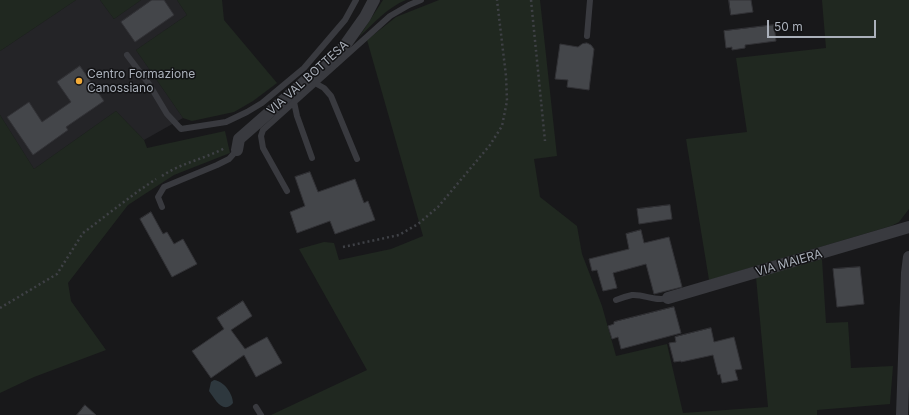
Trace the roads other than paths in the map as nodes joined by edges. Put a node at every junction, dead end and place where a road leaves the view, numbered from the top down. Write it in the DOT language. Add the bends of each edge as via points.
graph roads {
  1 [pos="356,0"];
  2 [pos="374,0"];
  3 [pos="421,0"];
  4 [pos="590,0"];
  5 [pos="586,36"];
  6 [pos="127,55"];
  7 [pos="315,83"];
  8 [pos="294,102"];
  9 [pos="238,145"];
  10 [pos="312,158"];
  11 [pos="356,159"];
  12 [pos="287,191"];
  13 [pos="162,207"];
  14 [pos="909,227"];
  15 [pos="909,257"];
  16 [pos="668,298"];
  17 [pos="616,300"];
  18 [pos="256,407"];
  19 [pos="261,415"];
  20 [pos="902,415"];
  1 -- 6 [label="lane" via="345,20 304,68 262,103 226,122 181,129 167,114"];
  2 -- 9 [label="street, VIA VAL BOTTESA" via="366,17 343,48"];
  3 -- 7 [label="lane" via="390,16"];
  4 -- 5 [label="lane"];
  7 -- 8 [label="lane"];
  7 -- 11 [label="lane" via="331,96"];
  8 -- 10 [label="lane" via="296,116"];
  8 -- 12 [label="lane" via="263,130 261,136 263,148"];
  9 -- 13 [label="lane" via="229,159 164,187 158,197"];
  14 -- 16 [label="street, VIA MAIERA"];
  15 -- 20 [label="street"];
  16 -- 17 [label="lane" via="660,300 632,295"];
  18 -- 19 [label="lane"];
}
